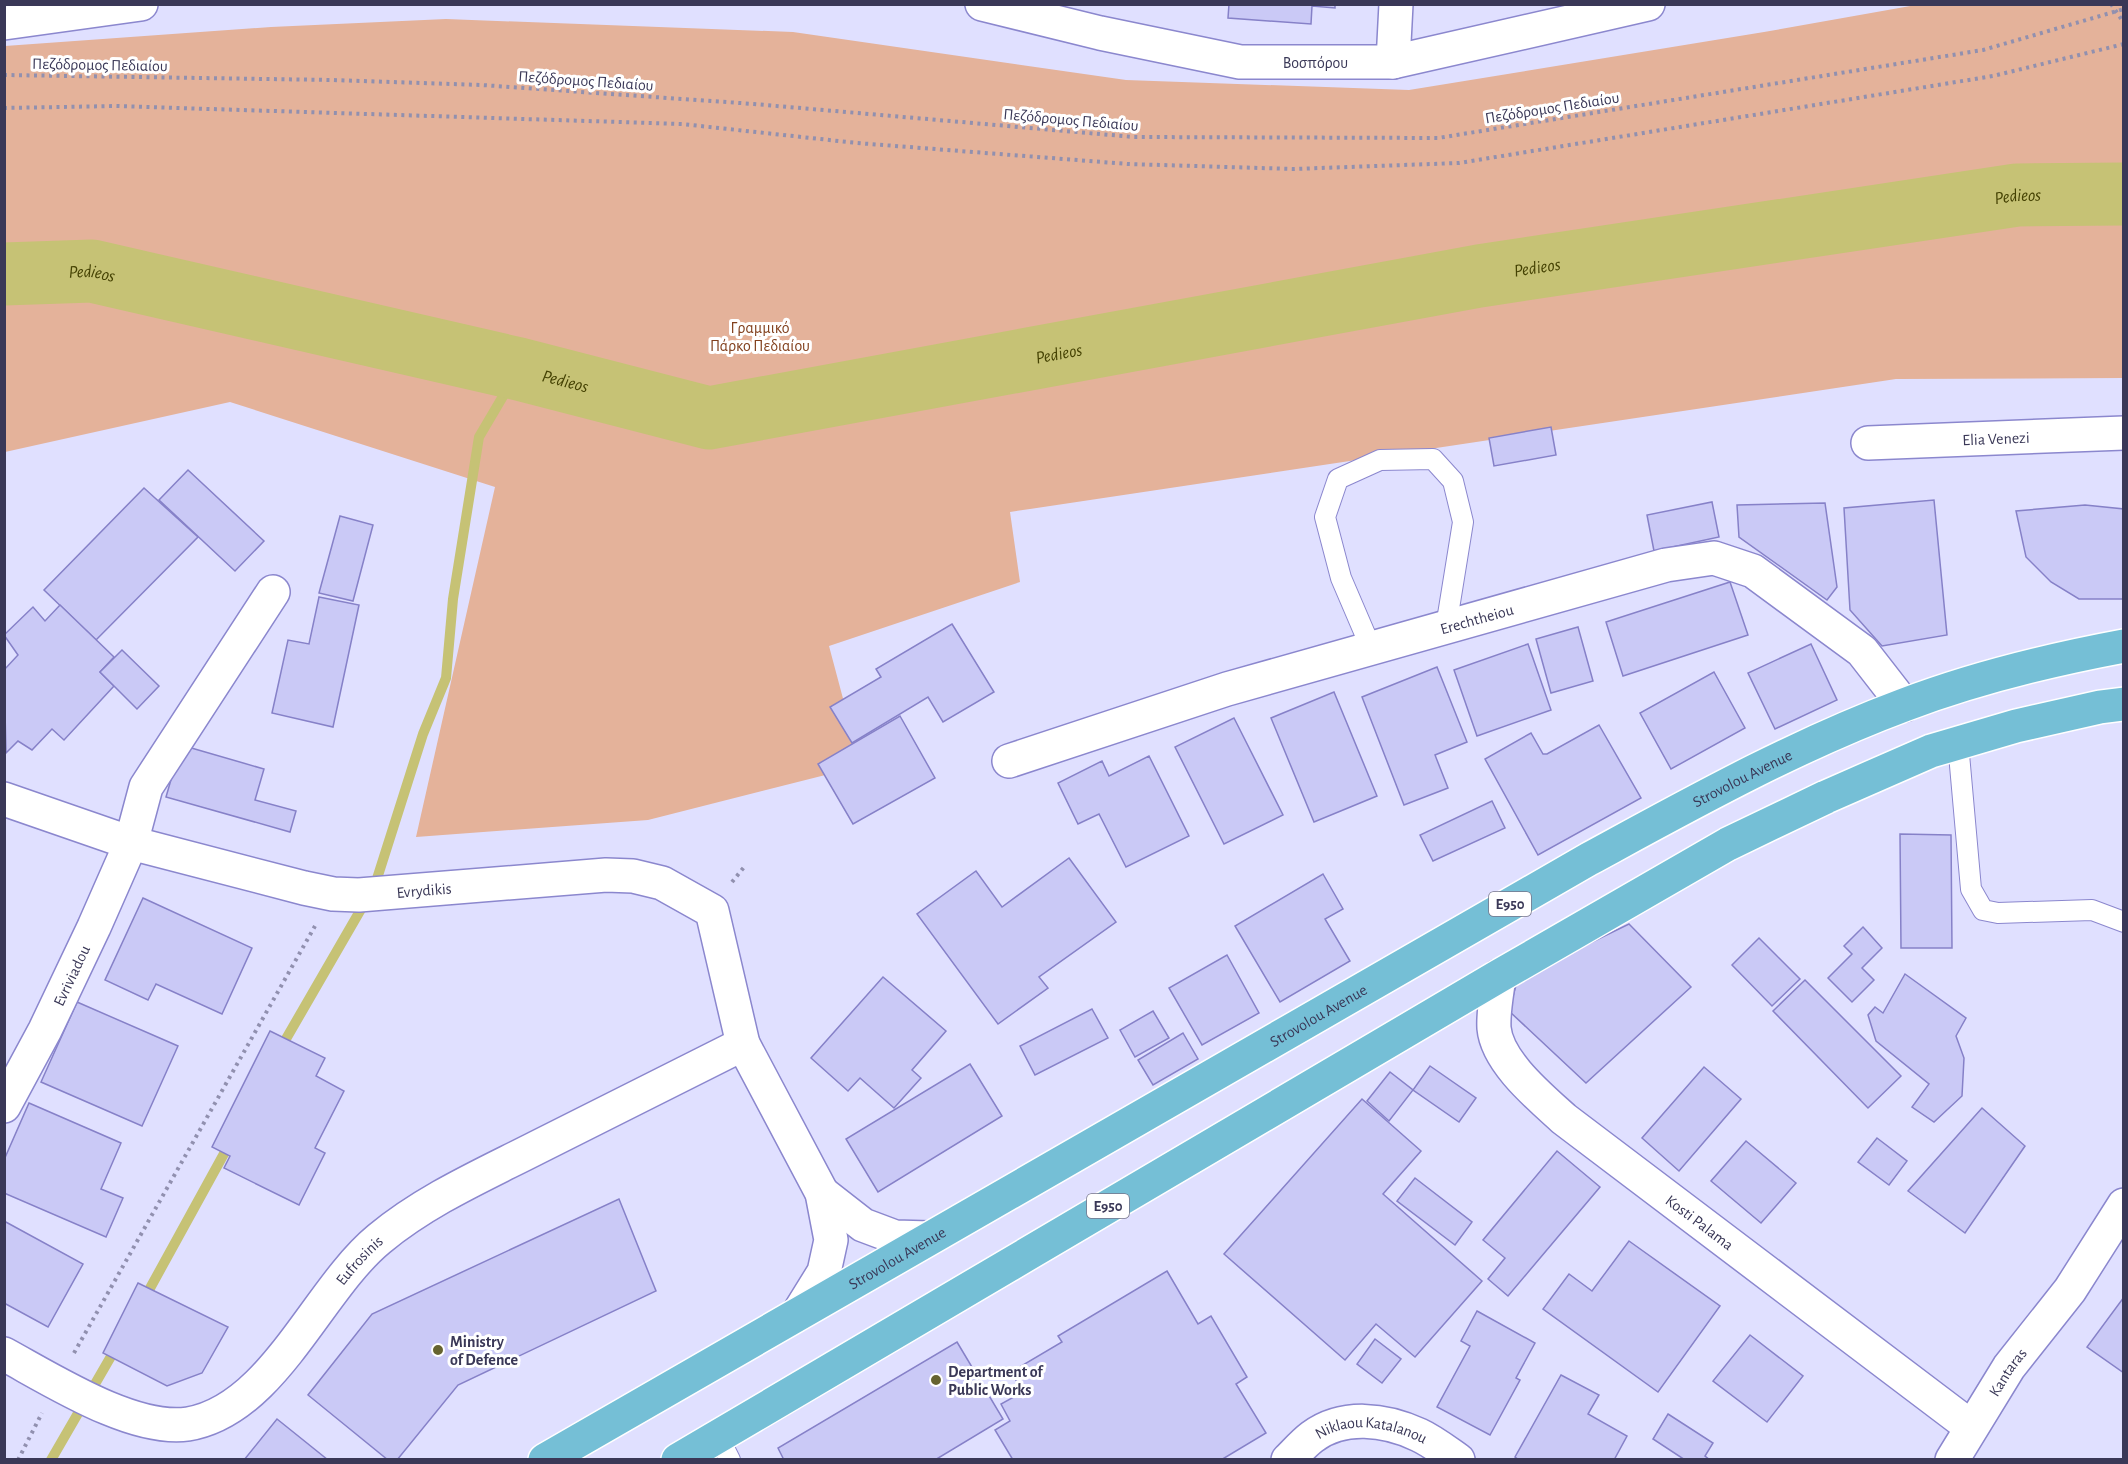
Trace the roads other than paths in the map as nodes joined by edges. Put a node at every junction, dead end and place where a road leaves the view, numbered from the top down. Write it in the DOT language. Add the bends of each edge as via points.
graph roads {
  1 [pos="141,4"];
  2 [pos="982,4"];
  3 [pos="1396,4"];
  4 [pos="1648,4"];
  5 [pos="82,9"];
  6 [pos="4,23"];
  7 [pos="1393,62"];
  8 [pos="2124,433"];
  9 [pos="1868,443"];
  10 [pos="273,592"];
  11 [pos="1446,627"];
  12 [pos="2124,646"];
  13 [pos="1371,648"];
  14 [pos="2124,704"];
  15 [pos="1904,705"];
  16 [pos="1958,743"];
  17 [pos="1010,761"];
  18 [pos="4,799"];
  19 [pos="131,843"];
  20 [pos="2124,922"];
  21 [pos="1499,976"];
  22 [pos="743,1044"];
  23 [pos="4,1106"];
  24 [pos="822,1193"];
  25 [pos="2124,1205"];
  26 [pos="930,1238"];
  27 [pos="2124,1244"];
  28 [pos="2070,1290"];
  29 [pos="798,1314"];
  30 [pos="4,1354"];
  31 [pos="1971,1427"];
  32 [pos="724,1448"];
  33 [pos="545,1460"];
  34 [pos="678,1460"];
  35 [pos="1288,1460"];
  36 [pos="1458,1460"];
  37 [pos="1952,1460"];
  1 -- 5 [label="street"];
  2 -- 7 [label="street, Βοσπόρου" via="1240,62"];
  3 -- 7 [label="street"];
  4 -- 7 [label="street, Βοσπόρου"];
  5 -- 6 [label="street"];
  8 -- 9 [label="street, Elia Venezi"];
  10 -- 19 [label="street, Evriviadou" via="146,787"];
  11 -- 13 [label="street, Erechtheiou"];
  11 -- 13 [label="lane" via="1463,522 1453,481 1433,459 1380,460 1338,478 1325,517 1341,578"];
  11 -- 15 [label="street, Erechtheiou" via="1666,565 1714,558 1753,571 1862,651"];
  12 -- 15 [label="main road, Strovolou Avenue / E950" via="1989,677"];
  13 -- 17 [label="street, Erechtheiou" via="1227,689"];
  14 -- 16 [label="main road, E950" via="2016,726"];
  15 -- 26 [label="main road, Strovolou Avenue / E950" via="1794,751 1711,792"];
  16 -- 20 [label="lane" via="1971,889 1983,910 2092,910"];
  16 -- 21 [label="main road, E950" via="1826,797 1728,844"];
  18 -- 19 [label="street, Evrydikis"];
  19 -- 22 [label="street, Evrydikis" via="346,895 606,875 662,883 712,911"];
  19 -- 23 [label="street, Evriviadou" via="45,1030"];
  21 -- 31 [label="street, Kosti Palama" via="1494,1030 1498,1045 1508,1063 1540,1097"];
  21 -- 32 [label="main road, E950"];
  22 -- 24 [label="street, Evrydikis"];
  22 -- 30 [label="street, Eufrosinis" via="455,1189 380,1238 355,1261 280,1360 243,1400 226,1411 188,1424 143,1421 121,1414"];
  24 -- 26 [label="street" via="863,1225 896,1237"];
  24 -- 29 [label="street" via="831,1240 829,1251 824,1272"];
  25 -- 28 [label="street, Kantaras"];
  26 -- 29 [label="main road, Strovolou Avenue / E950"];
  27 -- 28 [label="street, Kantaras"];
  28 -- 31 [label="street, Kantaras" via="2009,1367"];
  29 -- 33 [label="main road, Strovolou Avenue / E950"];
  31 -- 37 [label="street, Kantaras"];
  32 -- 34 [label="main road, E950"];
  35 -- 36 [label="street, Niklaou Katalanou" via="1313,1436 1338,1423 1360,1420 1418,1434"];
}
